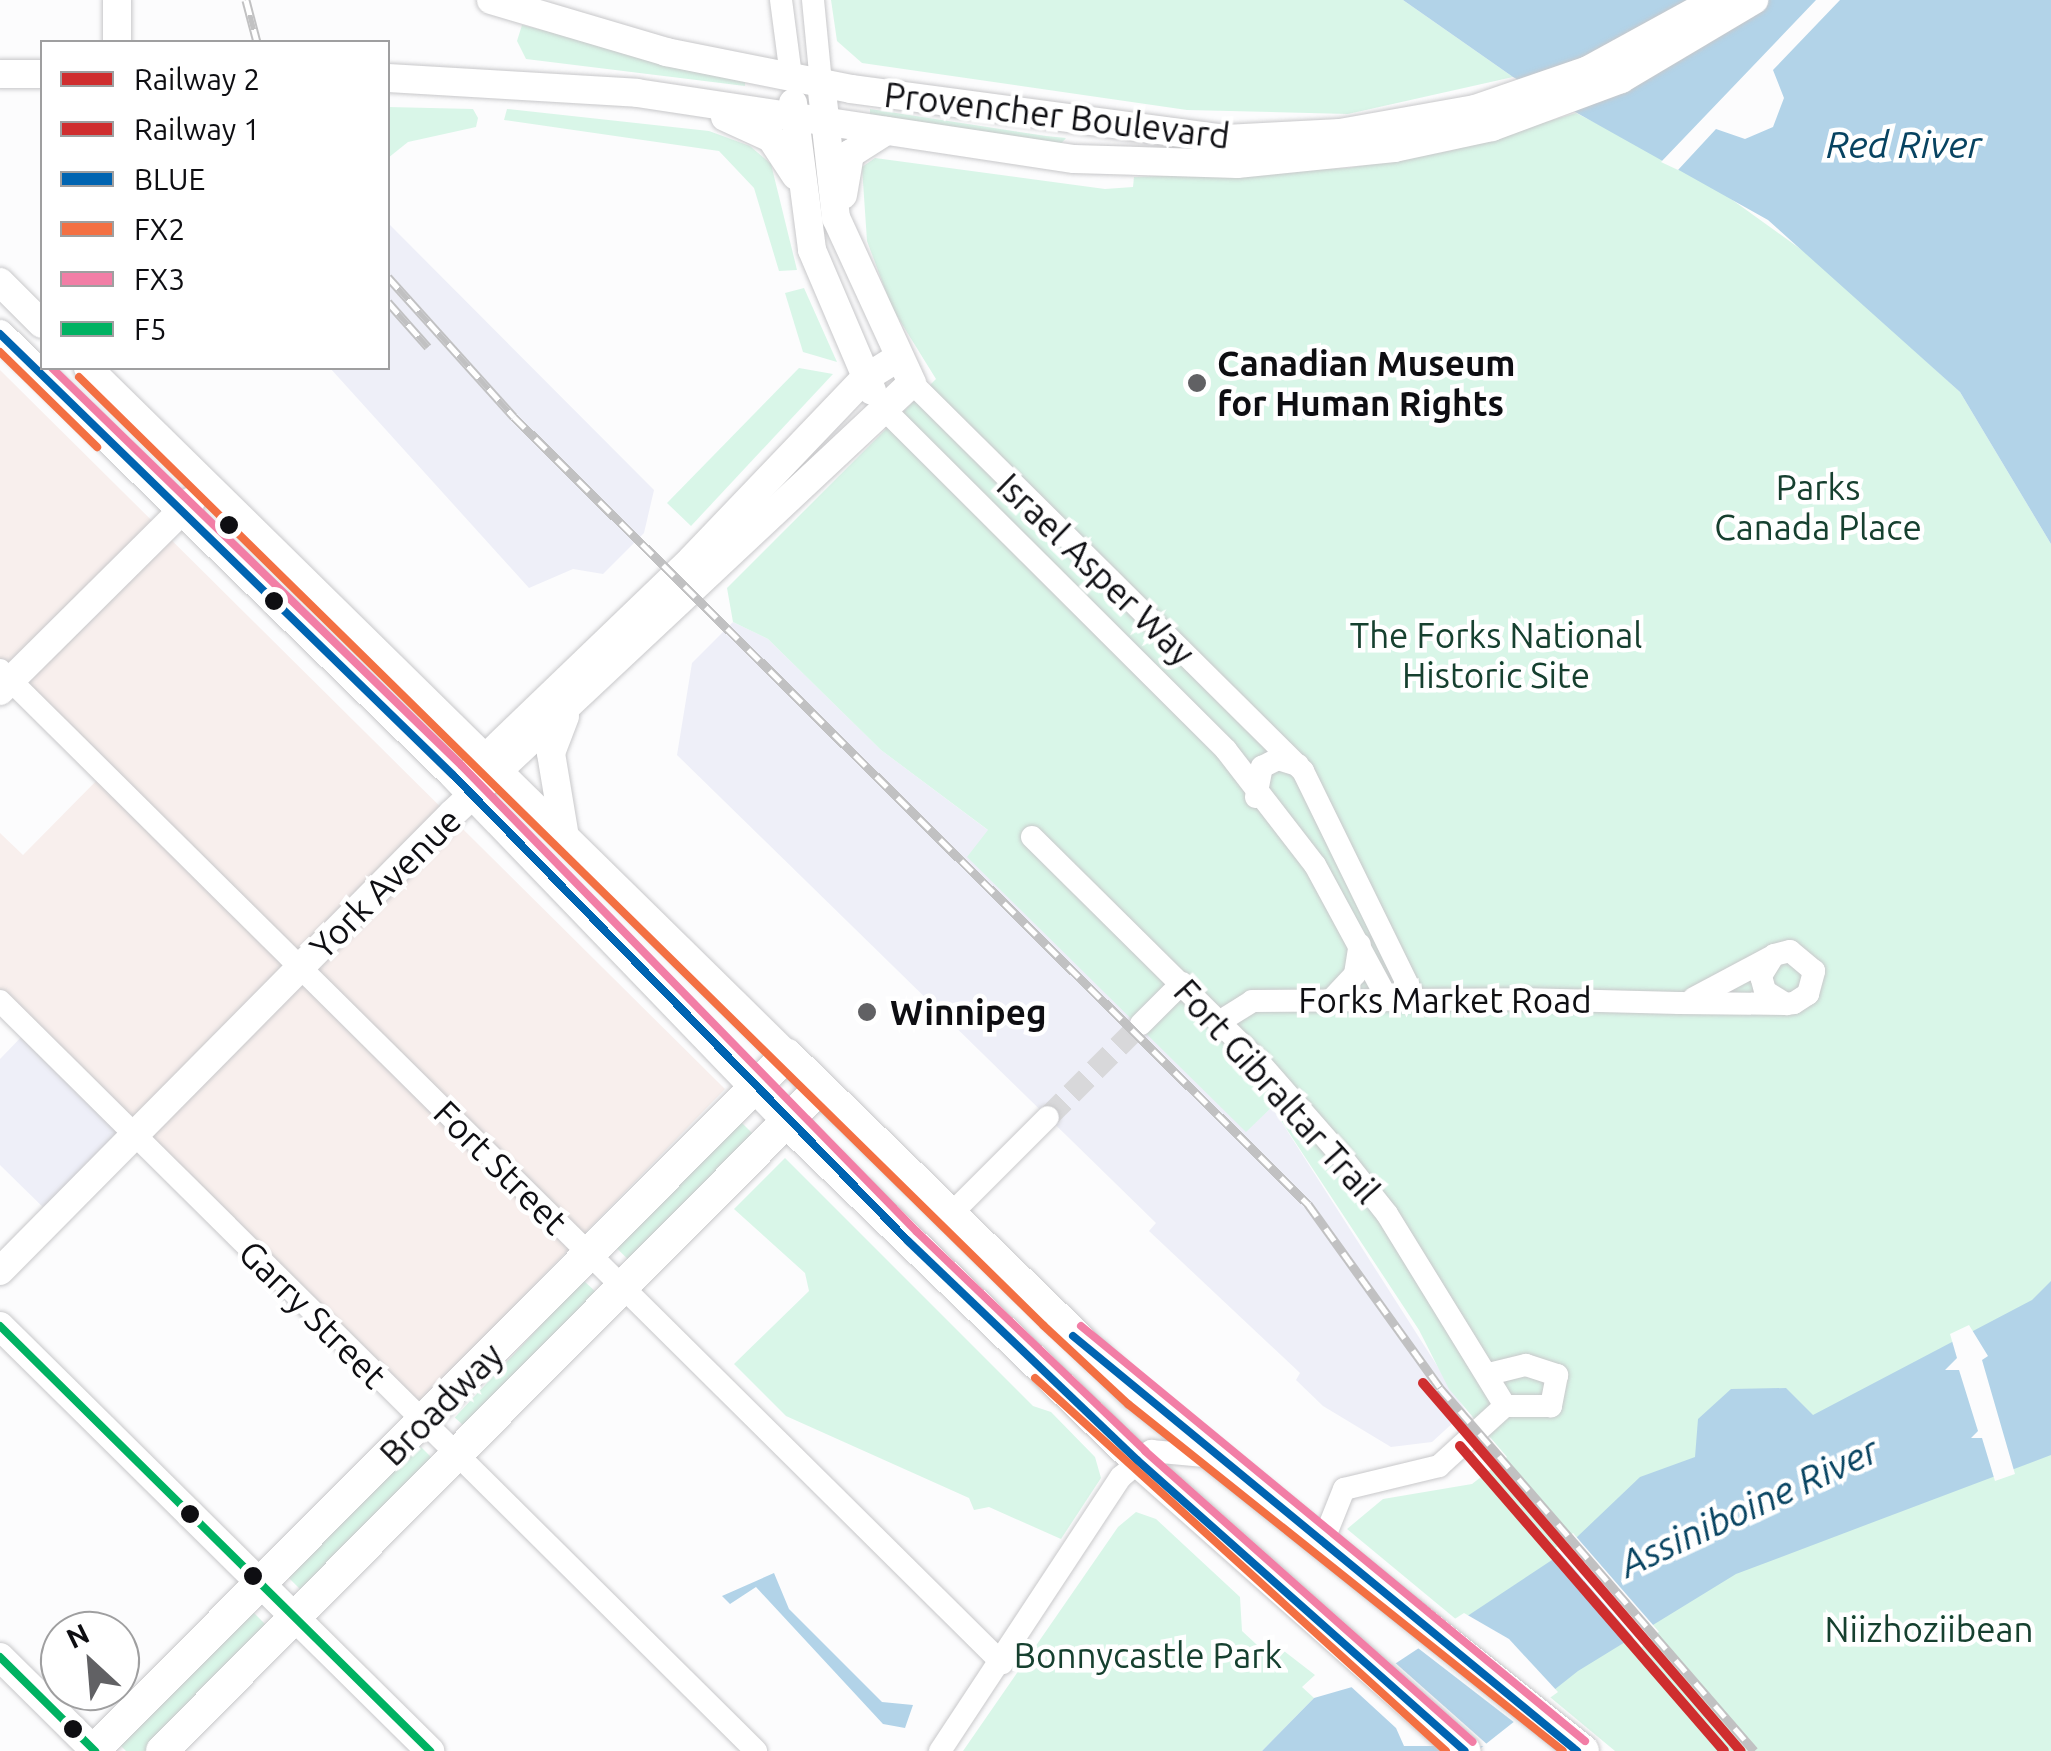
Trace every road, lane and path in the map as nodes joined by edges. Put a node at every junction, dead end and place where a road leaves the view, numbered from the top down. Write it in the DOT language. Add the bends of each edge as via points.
graph roads {
  1 [pos="99,0"];
  2 [pos="117,0"];
  3 [pos="491,0"];
  4 [pos="781,0"];
  5 [pos="813,0"];
  6 [pos="1716,0"];
  7 [pos="1754,0"];
  8 [pos="99,40"];
  9 [pos="117,40"];
  10 [pos="0,74"];
  11 [pos="40,74"];
  12 [pos="791,76"];
  13 [pos="390,78"];
  14 [pos="821,83"];
  15 [pos="636,93"];
  16 [pos="794,117"];
  17 [pos="824,122"];
  18 [pos="886,131"];
  19 [pos="801,187"];
  20 [pos="848,242"];
  21 [pos="0,282"];
  22 [pos="40,320"];
  23 [pos="40,322"];
  24 [pos="7,340"];
  25 [pos="90,370"];
  26 [pos="904,371"];
  27 [pos="864,379"];
  28 [pos="881,406"];
  29 [pos="230,506"];
  30 [pos="178,510"];
  31 [pos="4,681"];
  32 [pos="574,700"];
  33 [pos="494,763"];
  34 [pos="1302,772"];
  35 [pos="467,789"];
  36 [pos="1260,802"];
  37 [pos="564,831"];
  38 [pos="1032,837"];
  39 [pos="1360,944"];
  40 [pos="1774,955"];
  41 [pos="299,968"];
  42 [pos="1182,983"];
  43 [pos="1387,998"];
  44 [pos="1414,998"];
  45 [pos="1332,999"];
  46 [pos="0,1001"];
  47 [pos="1679,1003"];
  48 [pos="1786,1004"];
  49 [pos="1219,1022"];
  50 [pos="1141,1024"];
  51 [pos="787,1055"];
  52 [pos="754,1088"];
  53 [pos="819,1089"];
  54 [pos="1048,1117"];
  55 [pos="786,1122"];
  56 [pos="133,1136"];
  57 [pos="948,1218"];
  58 [pos="590,1255"];
  59 [pos="0,1271"];
  60 [pos="624,1290"];
  61 [pos="0,1326"];
  62 [pos="1488,1374"];
  63 [pos="1049,1375"];
  64 [pos="1136,1394"];
  65 [pos="1505,1406"];
  66 [pos="423,1423"];
  67 [pos="1218,1458"];
  68 [pos="459,1459"];
  69 [pos="1137,1460"];
  70 [pos="1324,1539"];
  71 [pos="258,1583"];
  72 [pos="294,1618"];
  73 [pos="0,1657"];
  74 [pos="1002,1663"];
  75 [pos="1577,1747"];
  76 [pos="94,1751"];
  77 [pos="162,1751"];
  78 [pos="430,1751"];
  79 [pos="756,1751"];
  80 [pos="940,1751"];
  81 [pos="1465,1751"];
  1 -- 8 [label="main road"];
  2 -- 9 [label="main road"];
  3 -- 12 [label="main road, Provencher Boulevard" via="666,52"];
  4 -- 12 [label="street"];
  5 -- 14 [label="street"];
  6 -- 14 [label="main road, Provencher Boulevard" via="1562,80 1406,123 1225,139"];
  7 -- 18 [label="main road, Provencher Boulevard" via="1589,94 1433,140 1189,166 1074,160"];
  10 -- 11 [label="main road"];
  12 -- 14 [label="main road, Provencher Boulevard"];
  12 -- 16 [label="main road, Israel Asper Way"];
  13 -- 15 [label="main road"];
  14 -- 17 [label="main road, Israel Asper Way"];
  15 -- 16 [label="main road, Provencher Boulevard"];
  15 -- 19 [label="main road" via="758,130 783,151"];
  16 -- 17 [label="main road, Provencher Boulevard"];
  16 -- 19 [label="main road, Israel Asper Way"];
  17 -- 18 [label="main road, Provencher Boulevard"];
  17 -- 20 [label="main road, Israel Asper Way" via="832,199"];
  18 -- 20 [label="main road" via="859,144 846,163"];
  19 -- 27 [label="main road, Israel Asper Way" via="816,261"];
  20 -- 26 [label="main road, Israel Asper Way"];
  21 -- 22 [label="main road"];
  23 -- 24 [label="street"];
  24 -- 30 [label="main road"];
  25 -- 29 [label="main road"];
  26 -- 27 [label="main road, York Avenue"];
  26 -- 28 [label="main road, York Avenue"];
  26 -- 34 [label="street, Israel Asper Way"];
  27 -- 28 [label="main road, Israel Asper Way"];
  27 -- 33 [label="main road, York Avenue"];
  28 -- 32 [label="main road, York Avenue"];
  28 -- 36 [label="street, Israel Asper Way" via="1203,724"];
  29 -- 30 [label="main road" via="201,498"];
  29 -- 33 [label="main road"];
  30 -- 31 [label="main road"];
  30 -- 35 [label="main road"];
  31 -- 41 [label="street, Fort Street"];
  32 -- 33 [label="main road, York Avenue"];
  32 -- 37 [label="main road" via="551,753"];
  33 -- 35 [label="main road, York Avenue"];
  33 -- 37 [label="main road"];
  34 -- 36 [label="street" via="1298,808"];
  34 -- 36 [label="street" via="1278,760 1262,767"];
  34 -- 44 [label="street, Israel Asper Way"];
  35 -- 41 [label="main road, York Avenue"];
  35 -- 52 [label="main road"];
  36 -- 39 [label="street, Israel Asper Way" via="1315,865"];
  37 -- 51 [label="main road"];
  38 -- 42 [label="street, Fort Gibraltar Trail"];
  39 -- 43 [label="street, Israel Asper Way"];
  39 -- 45 [label="street" via="1355,974"];
  40 -- 47 [label="street, Forks Market Road"];
  40 -- 48 [label="street" via="1762,984"];
  40 -- 48 [label="street" via="1798,952 1814,971 1808,994"];
  41 -- 56 [label="main road, York Avenue"];
  41 -- 58 [label="street, Fort Street"];
  42 -- 49 [label="street, Fort Gibraltar Trail"];
  42 -- 50 [label="street"];
  43 -- 44 [label="street, Forks Market Road"];
  43 -- 45 [label="street, Forks Market Road"];
  44 -- 47 [label="street, Forks Market Road"];
  45 -- 49 [label="street, Forks Market Road" via="1246,1002"];
  46 -- 56 [label="street, Garry Street"];
  47 -- 48 [label="street, Forks Market Road"];
  49 -- 62 [label="street, Fort Gibraltar Trail" via="1387,1214"];
  51 -- 52 [label="highway, Broadway"];
  51 -- 53 [label="highway"];
  52 -- 55 [label="main road"];
  52 -- 58 [label="highway, Broadway"];
  53 -- 55 [label="highway, Broadway"];
  53 -- 57 [label="highway"];
  54 -- 57 [label="street"];
  55 -- 60 [label="highway, Broadway"];
  55 -- 63 [label="highway"];
  56 -- 59 [label="main road, York Avenue"];
  56 -- 66 [label="street, Garry Street"];
  57 -- 64 [label="highway"];
  58 -- 60 [label="street, Fort Street"];
  58 -- 66 [label="highway, Broadway"];
  60 -- 68 [label="highway, Broadway"];
  60 -- 74 [label="street, Fort Street"];
  61 -- 71 [label="main road"];
  62 -- 65 [label="street, Fort Gibraltar Trail"];
  62 -- 65 [label="street" via="1526,1365 1558,1375 1551,1406"];
  63 -- 64 [label="highway" via="1098,1396"];
  63 -- 69 [label="highway"];
  64 -- 67 [label="highway"];
  65 -- 70 [label="street" via="1438,1466 1344,1488"];
  66 -- 68 [label="street, Garry Street"];
  66 -- 71 [label="highway, Broadway"];
  67 -- 69 [label="street" via="1151,1451"];
  67 -- 70 [label="highway"];
  68 -- 72 [label="highway, Broadway"];
  68 -- 79 [label="street, Garry Street"];
  69 -- 74 [label="street"];
  69 -- 81 [label="highway"];
  70 -- 75 [label="highway"];
  71 -- 72 [label="main road"];
  71 -- 76 [label="highway, Broadway"];
  72 -- 77 [label="highway, Broadway"];
  72 -- 78 [label="main road"];
  73 -- 76 [label="main road"];
  74 -- 80 [label="street"];
}
